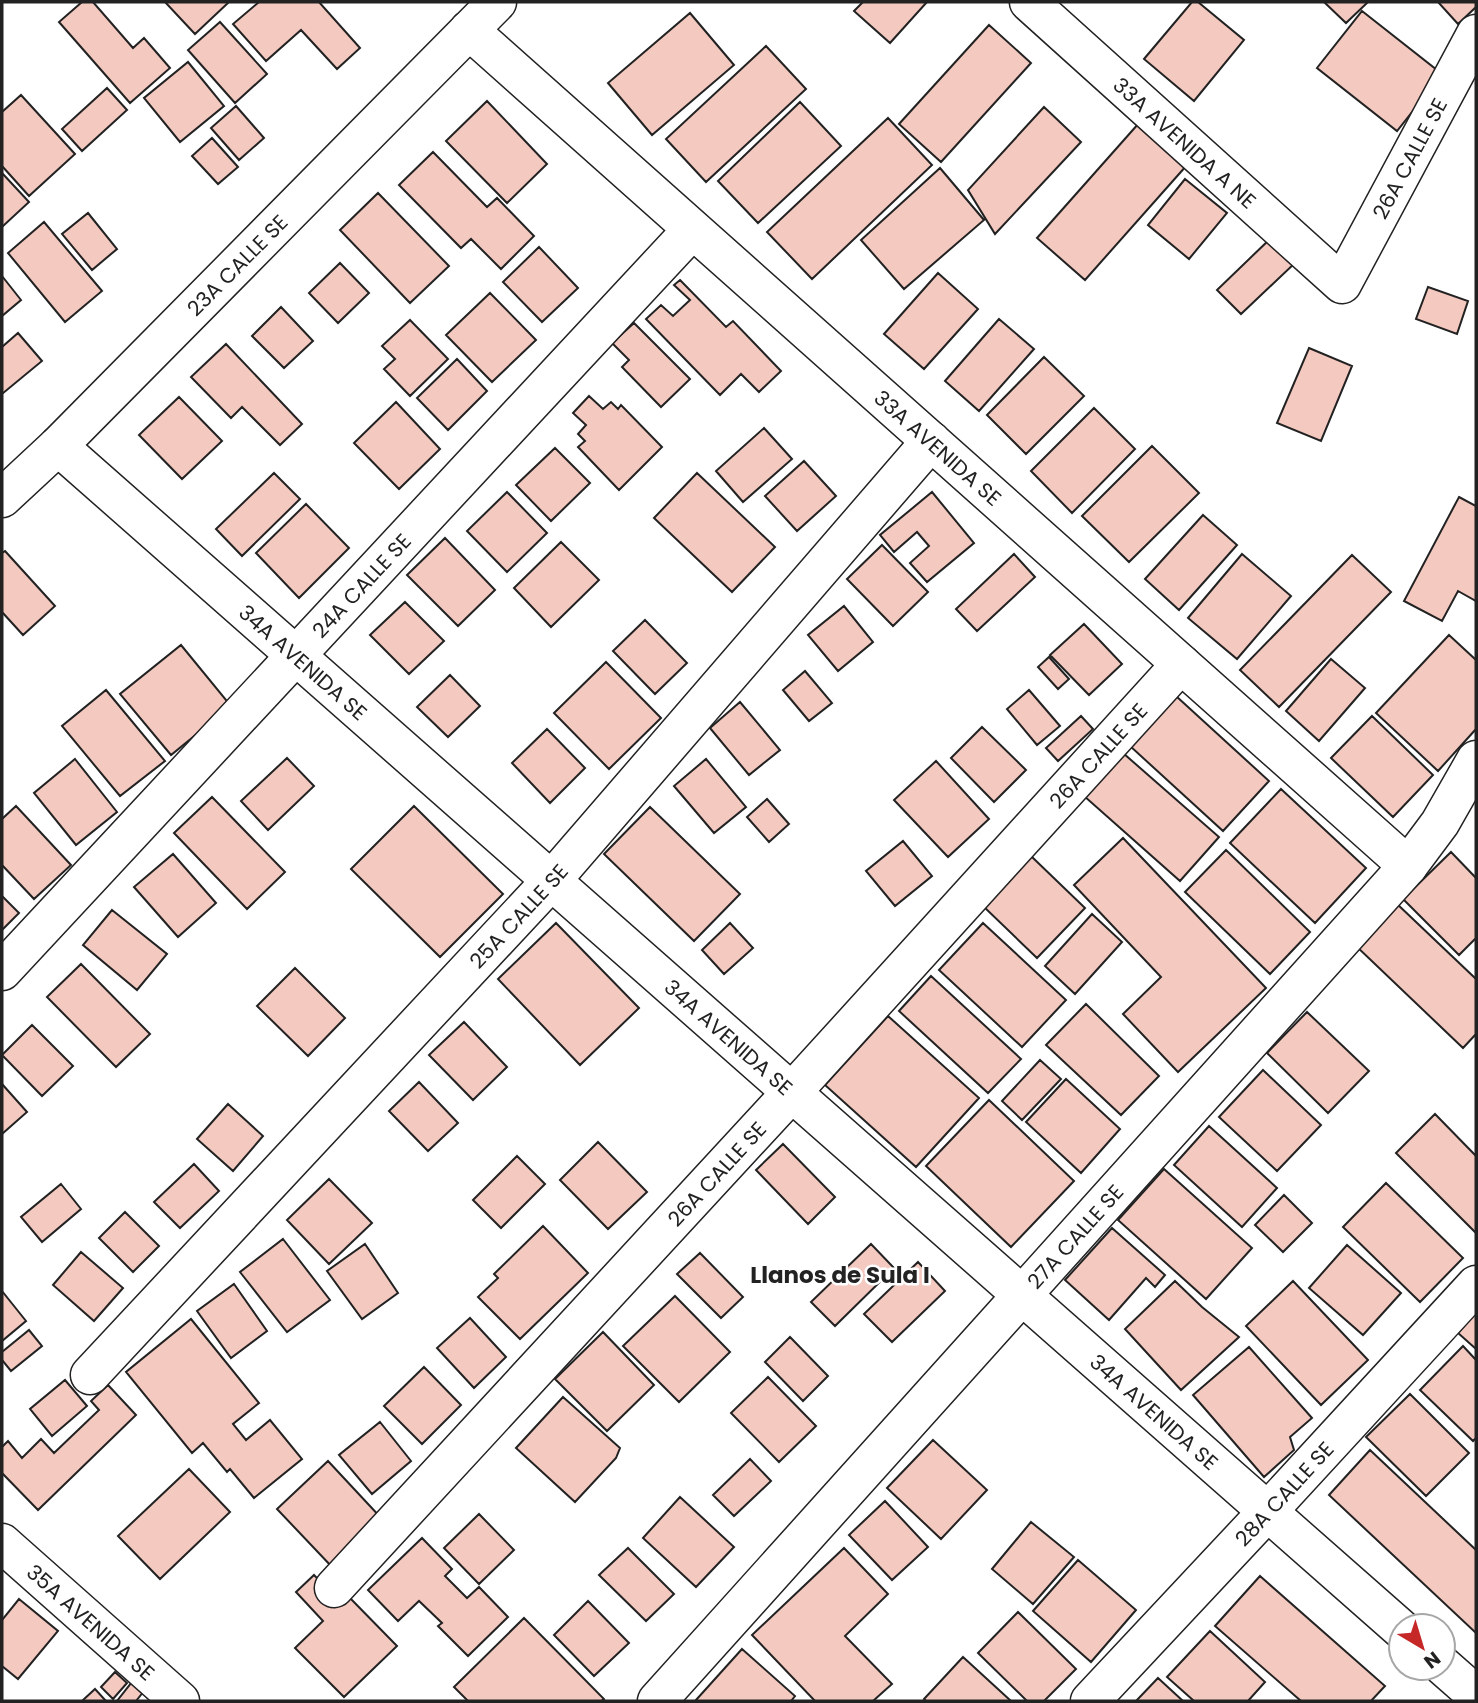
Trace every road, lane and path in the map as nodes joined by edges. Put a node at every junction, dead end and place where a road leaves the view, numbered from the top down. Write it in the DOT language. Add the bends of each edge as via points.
graph roads {
  1 [pos="497,2"];
  2 [pos="1030,2"];
  3 [pos="469,30"];
  4 [pos="1476,34"];
  5 [pos="692,230"];
  6 [pos="1342,284"];
  7 [pos="931,441"];
  8 [pos="58,446"];
  9 [pos="2,498"];
  10 [pos="295,655"];
  11 [pos="1181,664"];
  12 [pos="1476,760"];
  13 [pos="1408,866"];
  14 [pos="551,881"];
  15 [pos="2,971"];
  16 [pos="792,1092"];
  17 [pos="1476,1284"];
  18 [pos="1023,1296"];
  19 [pos="89,1375"];
  20 [pos="1268,1511"];
  21 [pos="2,1543"];
  22 [pos="334,1588"];
  23 [pos="1387,1617"];
  24 [pos="1457,1678"];
  25 [pos="1476,1695"];
  26 [pos="180,1701"];
  27 [pos="657,1701"];
  28 [pos="1090,1701"];
  1 -- 3 [label="street, 23A CALLE SE"];
  2 -- 6 [label="street, 33A AVENIDA A NE"];
  3 -- 5 [label="street, 33A AVENIDA SE"];
  3 -- 8 [label="street, 23A CALLE SE"];
  4 -- 6 [label="street, 26A CALLE SE"];
  5 -- 7 [label="street, 33A AVENIDA SE"];
  5 -- 10 [label="street, 24A CALLE SE"];
  7 -- 11 [label="street, 33A AVENIDA SE"];
  7 -- 14 [label="street, 25A CALLE SE"];
  8 -- 9 [label="street, 23A CALLE SE"];
  8 -- 10 [label="street, 34A AVENIDA SE"];
  10 -- 14 [label="street, 34A AVENIDA SE"];
  10 -- 15 [label="street, 24A CALLE SE"];
  11 -- 13 [label="street, 33A AVENIDA SE"];
  11 -- 16 [label="street, 26A CALLE SE"];
  12 -- 13 [label="street, 27A CALLE SE" via="1440,823"];
  13 -- 18 [label="street, 27A CALLE SE"];
  14 -- 16 [label="street, 34A AVENIDA SE"];
  14 -- 19 [label="street, 25A CALLE SE"];
  16 -- 18 [label="street, 34A AVENIDA SE"];
  16 -- 22 [label="street, 26A CALLE SE"];
  17 -- 20 [label="street, 28A CALLE SE"];
  18 -- 20 [label="street, 34A AVENIDA SE"];
  18 -- 27 [label="street, 27A CALLE SE"];
  20 -- 23 [label="street, 34A AVENIDA SE"];
  20 -- 28 [label="street, 28A CALLE SE"];
  21 -- 26 [label="street, 35A AVENIDA SE"];
  24 -- 25 [label="street"];
}
